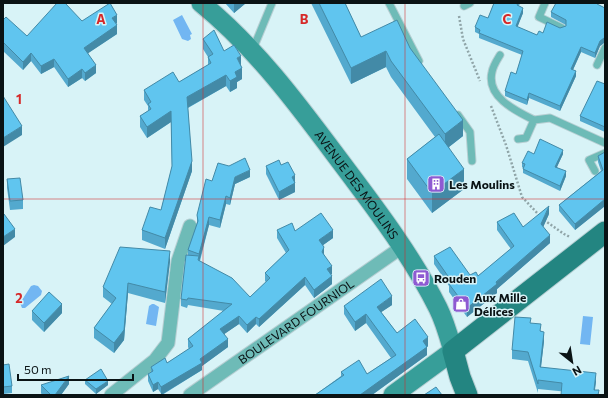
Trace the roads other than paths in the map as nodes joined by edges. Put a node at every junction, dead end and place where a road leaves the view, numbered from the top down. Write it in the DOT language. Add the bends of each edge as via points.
graph roads {
  1 [pos="201,3"];
  2 [pos="272,3"];
  3 [pos="389,3"];
  4 [pos="545,3"];
  5 [pos="562,28"];
  6 [pos="605,48"];
  7 [pos="252,52"];
  8 [pos="500,55"];
  9 [pos="597,65"];
  10 [pos="425,68"];
  11 [pos="452,106"];
  12 [pos="534,120"];
  13 [pos="518,140"];
  14 [pos="605,143"];
  15 [pos="605,153"];
  16 [pos="472,161"];
  17 [pos="595,170"];
  18 [pos="190,226"];
  19 [pos="598,241"];
  20 [pos="402,247"];
  21 [pos="453,351"];
  22 [pos="111,395"];
  23 [pos="190,395"];
  24 [pos="393,395"];
  25 [pos="467,395"];
  1 -- 7 [label="main road, AVENUE DES MOULINS"];
  2 -- 7 [label="lane"];
  3 -- 10 [label="lane" via="416,56"];
  4 -- 5 [label="lane" via="539,17"];
  6 -- 9 [label="lane"];
  7 -- 20 [label="main road, AVENUE DES MOULINS" via="302,110"];
  8 -- 12 [label="lane" via="492,73 493,89 511,108"];
  11 -- 16 [label="lane" via="470,132"];
  12 -- 13 [label="lane" via="526,138"];
  12 -- 14 [label="lane" via="550,118"];
  15 -- 17 [label="lane" via="589,160"];
  18 -- 22 [label="street" via="178,261 168,343 155,360"];
  19 -- 21 [label="main road"];
  20 -- 21 [label="main road, AVENUE DES MOULINS" via="438,309"];
  20 -- 23 [label="street, BOULEVARD FOURNIOL"];
  21 -- 24 [label="main road"];
  21 -- 25 [label="main road, AVENUE DES MOULINS"];
}
